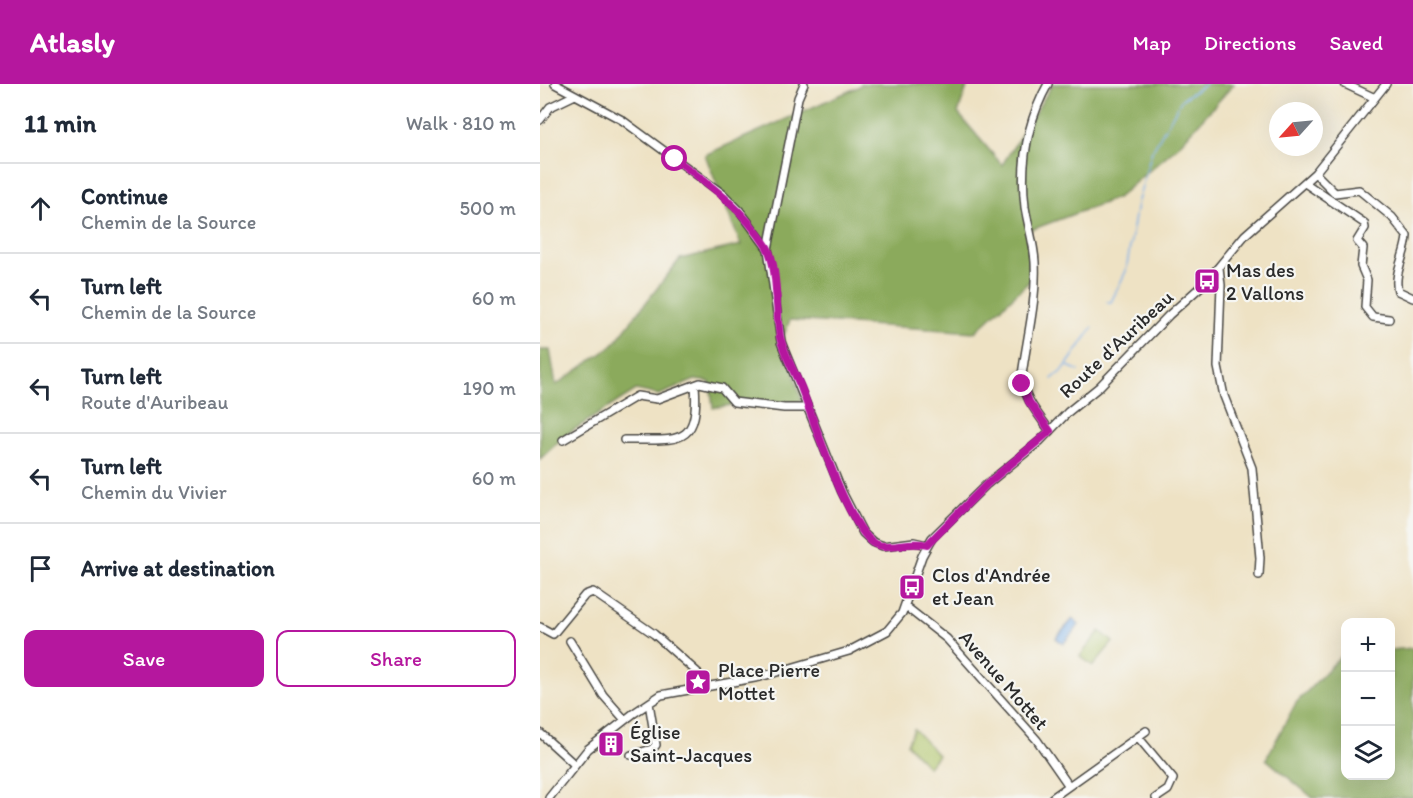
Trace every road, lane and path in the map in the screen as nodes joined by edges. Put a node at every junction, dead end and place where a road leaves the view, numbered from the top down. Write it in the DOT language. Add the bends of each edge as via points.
graph roads {
  1 [pos="555,84"];
  2 [pos="804,84"];
  3 [pos="1048,84"];
  4 [pos="1345,84"];
  5 [pos="1386,84"];
  6 [pos="575,95"];
  7 [pos="1375,98"];
  8 [pos="540,120"];
  9 [pos="1315,173"];
  10 [pos="1305,183"];
  11 [pos="768,249"];
  12 [pos="1219,268"];
  13 [pos="1413,298"];
  14 [pos="1389,319"];
  15 [pos="695,385"];
  16 [pos="808,408"];
  17 [pos="1050,431"];
  18 [pos="563,440"];
  19 [pos="624,440"];
  20 [pos="927,545"];
  21 [pos="1259,575"];
  22 [pos="905,606"];
  23 [pos="540,627"];
  24 [pos="570,641"];
  25 [pos="702,686"];
  26 [pos="649,703"];
  27 [pos="625,720"];
  28 [pos="1146,731"];
  29 [pos="540,733"];
  30 [pos="1138,737"];
  31 [pos="631,754"];
  32 [pos="574,764"];
  33 [pos="1068,786"];
  34 [pos="549,798"];
  35 [pos="1052,798"];
  36 [pos="1156,798"];
  1 -- 6 [label="street"];
  2 -- 11 [label="street"];
  3 -- 17 [label="street" via="1035,108 1024,153 1025,209 1035,271 1035,300 1022,384 1029,402"];
  4 -- 7 [label="street"];
  5 -- 7 [label="street, Route d'Auribeau"];
  6 -- 8 [label="street" via="550,106"];
  6 -- 11 [label="street" via="622,120 723,194"];
  7 -- 9 [label="street, Route d'Auribeau"];
  9 -- 10 [label="street, Route d'Auribeau"];
  9 -- 13 [label="street" via="1335,193 1359,190 1368,196 1407,236 1396,283 1398,291"];
  10 -- 12 [label="street, Route d'Auribeau" via="1245,235"];
  10 -- 14 [label="street" via="1364,223 1358,241 1363,248 1361,266 1367,280 1365,307 1372,317"];
  11 -- 16 [label="street" via="782,342"];
  12 -- 17 [label="street, Route d'Auribeau"];
  12 -- 21 [label="street" via="1218,367 1224,396 1252,468"];
  15 -- 16 [label="street" via="722,388 734,402"];
  15 -- 18 [label="street" via="657,399 637,396"];
  15 -- 19 [label="street" via="696,418 686,434 676,438"];
  16 -- 20 [label="street" via="863,532 873,543 883,546 914,542"];
  17 -- 20 [label="street, Route d'Auribeau" via="987,484"];
  20 -- 22 [label="street, Route d'Auribeau"];
  22 -- 25 [label="street, Route d'Auribeau" via="887,631 849,651 760,677"];
  22 -- 33 [label="street, Avenue Mottet" via="947,639 1036,741"];
  23 -- 25 [label="street" via="553,634 585,595 593,592 654,634 697,672"];
  24 -- 27 [label="street" via="603,695"];
  25 -- 26 [label="street, Route d'Auribeau" via="661,695"];
  26 -- 27 [label="street, Route d'Auribeau"];
  26 -- 31 [label="street" via="656,745"];
  27 -- 32 [label="street, Route d'Auribeau"];
  28 -- 30 [label="street"];
  29 -- 32 [label="street"];
  30 -- 33 [label="street"];
  30 -- 36 [label="street" via="1173,779 1168,790"];
  32 -- 34 [label="street, Route d'Auribeau"];
  33 -- 35 [label="street"];
}
